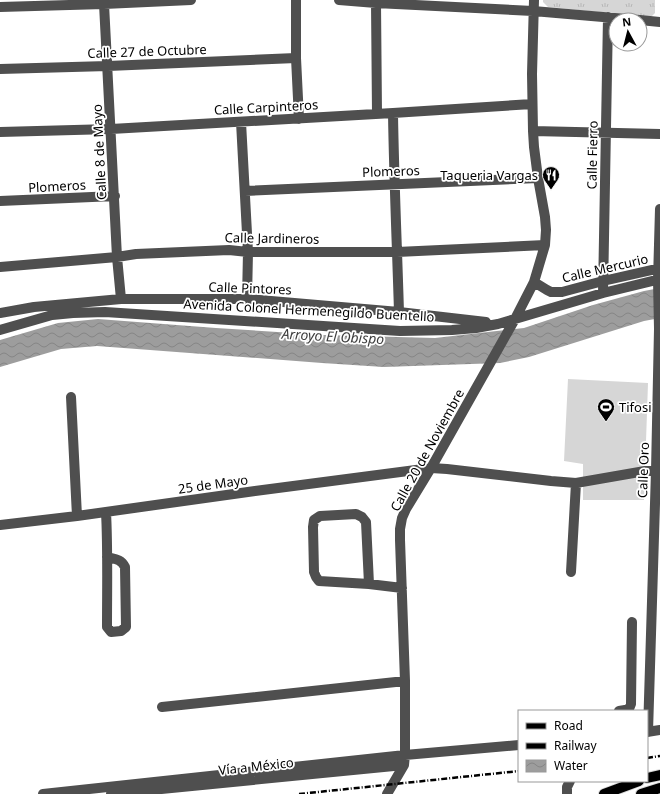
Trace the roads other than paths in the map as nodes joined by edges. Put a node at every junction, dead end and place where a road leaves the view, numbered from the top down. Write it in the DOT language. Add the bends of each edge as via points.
graph roads {
  1 [pos="191,0"];
  2 [pos="296,0"];
  3 [pos="339,0"];
  4 [pos="534,0"];
  5 [pos="376,3"];
  6 [pos="104,4"];
  7 [pos="0,6"];
  8 [pos="533,11"];
  9 [pos="608,17"];
  10 [pos="648,21"];
  11 [pos="660,22"];
  12 [pos="296,58"];
  13 [pos="108,66"];
  14 [pos="0,69"];
  15 [pos="532,104"];
  16 [pos="393,113"];
  17 [pos="377,114"];
  18 [pos="299,119"];
  19 [pos="241,122"];
  20 [pos="111,129"];
  21 [pos="533,131"];
  22 [pos="0,132"];
  23 [pos="606,132"];
  24 [pos="660,134"];
  25 [pos="538,178"];
  26 [pos="394,184"];
  27 [pos="245,190"];
  28 [pos="115,196"];
  29 [pos="0,201"];
  30 [pos="660,209"];
  31 [pos="545,245"];
  32 [pos="248,252"];
  33 [pos="397,252"];
  34 [pos="117,257"];
  35 [pos="0,267"];
  36 [pos="659,268"];
  37 [pos="603,281"];
  38 [pos="534,282"];
  39 [pos="659,282"];
  40 [pos="603,293"];
  41 [pos="120,299"];
  42 [pos="248,299"];
  43 [pos="399,312"];
  44 [pos="0,313"];
  45 [pos="515,320"];
  46 [pos="498,324"];
  47 [pos="0,330"];
  48 [pos="659,392"];
  49 [pos="71,397"];
  50 [pos="431,468"];
  51 [pos="656,471"];
  52 [pos="576,483"];
  53 [pos="658,493"];
  54 [pos="106,512"];
  55 [pos="77,516"];
  56 [pos="0,525"];
  57 [pos="107,557"];
  58 [pos="571,572"];
  59 [pos="369,584"];
  60 [pos="402,588"];
  61 [pos="632,622"];
  62 [pos="405,681"];
  63 [pos="162,708"];
  64 [pos="625,710"];
  65 [pos="648,710"];
  66 [pos="660,730"];
  67 [pos="648,732"];
  68 [pos="518,745"];
  69 [pos="404,760"];
  70 [pos="570,782"];
  71 [pos="636,782"];
  72 [pos="130,788"];
  73 [pos="660,788"];
  74 [pos="74,792"];
  75 [pos="43,794"];
  76 [pos="111,794"];
  77 [pos="387,794"];
  78 [pos="568,794"];
  79 [pos="604,794"];
  80 [pos="641,794"];
  1 -- 6 [label="street"];
  2 -- 12 [label="street"];
  3 -- 5 [label="street"];
  4 -- 8 [label="street, Calle 20 de Noviembre"];
  5 -- 8 [label="street"];
  5 -- 17 [label="street"];
  6 -- 7 [label="street"];
  6 -- 13 [label="street, Calle 8 de Mayo"];
  8 -- 9 [label="street"];
  8 -- 15 [label="street, Calle 20 de Noviembre"];
  9 -- 23 [label="street, Calle Fierro"];
  10 -- 11 [label="street"];
  12 -- 13 [label="street, Calle 27 de Octubre"];
  12 -- 18 [label="street"];
  13 -- 14 [label="street, Calle 27 de Octubre"];
  13 -- 20 [label="street, Calle 8 de Mayo"];
  15 -- 16 [label="street, Calle Carpinteros"];
  15 -- 21 [label="street, Calle 20 de Noviembre"];
  16 -- 17 [label="street, Calle Carpinteros"];
  16 -- 26 [label="street"];
  17 -- 18 [label="street, Calle Carpinteros"];
  18 -- 19 [label="street, Calle Carpinteros"];
  19 -- 20 [label="street, Calle Carpinteros"];
  19 -- 27 [label="street"];
  20 -- 22 [label="street, Calle Carpinteros"];
  20 -- 28 [label="street, Calle 8 de Mayo"];
  21 -- 23 [label="street"];
  21 -- 25 [label="street, Calle 20 de Noviembre"];
  23 -- 24 [label="street"];
  23 -- 37 [label="street, Calle Fierro"];
  25 -- 26 [label="street, Plomeros"];
  25 -- 31 [label="street, Calle 20 de Noviembre" via="545,217"];
  26 -- 27 [label="street, Plomeros"];
  26 -- 33 [label="street"];
  27 -- 32 [label="street"];
  28 -- 29 [label="street, Plomeros"];
  28 -- 34 [label="street, Calle 8 de Mayo"];
  30 -- 36 [label="street, Calle Oro"];
  31 -- 33 [label="street, Calle Jardineros"];
  31 -- 38 [label="street, Calle 20 de Noviembre"];
  32 -- 33 [label="street, Calle Jardineros"];
  32 -- 34 [label="street, Calle Jardineros" via="229,250"];
  32 -- 42 [label="street"];
  33 -- 43 [label="street"];
  34 -- 35 [label="street, Calle Jardineros"];
  34 -- 41 [label="street, Calle 8 de Mayo"];
  36 -- 37 [label="street, Calle Mercurio"];
  36 -- 39 [label="street, Calle Oro"];
  37 -- 38 [label="street, Calle Mercurio" via="562,292 551,292"];
  37 -- 40 [label="street, Calle Fierro"];
  38 -- 45 [label="street, Calle 20 de Noviembre"];
  39 -- 40 [label="street, Avenida Colonel Hermenegildo Buentello"];
  39 -- 48 [label="street, Calle Oro"];
  40 -- 45 [label="street, Avenida Colonel Hermenegildo Buentello"];
  41 -- 42 [label="street, Calle Pintores"];
  41 -- 44 [label="street, Calle Pintores" via="34,307"];
  42 -- 43 [label="street, Calle Pintores"];
  43 -- 46 [label="street, Calle Pintores"];
  45 -- 46 [label="street, Avenida Colonel Hermenegildo Buentello"];
  45 -- 50 [label="street, Calle 20 de Noviembre"];
  46 -- 47 [label="street, Avenida Colonel Hermenegildo Buentello" via="452,330 400,331 105,312 52,315"];
  48 -- 51 [label="street, Calle Oro"];
  49 -- 55 [label="street"];
  50 -- 52 [label="street, 25 de Mayo"];
  50 -- 54 [label="street, 25 de Mayo"];
  50 -- 60 [label="street, Calle 20 de Noviembre" via="402,518"];
  51 -- 52 [label="street, 25 de Mayo"];
  51 -- 53 [label="street, Calle Oro"];
  52 -- 58 [label="street"];
  53 -- 65 [label="street, Calle Oro"];
  54 -- 55 [label="street, 25 de Mayo"];
  54 -- 57 [label="street"];
  55 -- 56 [label="street, 25 de Mayo"];
  57 -- 57 [label="street" via="107,627 111,632 121,631 126,627 125,567 119,560"];
  59 -- 59 [label="street" via="319,581 314,572 314,520 320,516 356,514 362,517 366,522"];
  59 -- 60 [label="street"];
  60 -- 62 [label="street, Calle 20 de Noviembre"];
  61 -- 64 [label="street" via="631,704 629,709"];
  62 -- 63 [label="street"];
  62 -- 69 [label="street, Calle 20 de Noviembre"];
  66 -- 67 [label="street"];
  68 -- 69 [label="street"];
  69 -- 72 [label="street"];
  69 -- 77 [label="street"];
  70 -- 78 [label="street"];
  71 -- 79 [label="main road"];
  72 -- 74 [label="street"];
  72 -- 76 [label="street"];
  73 -- 80 [label="main road"];
  74 -- 75 [label="street"];
}
